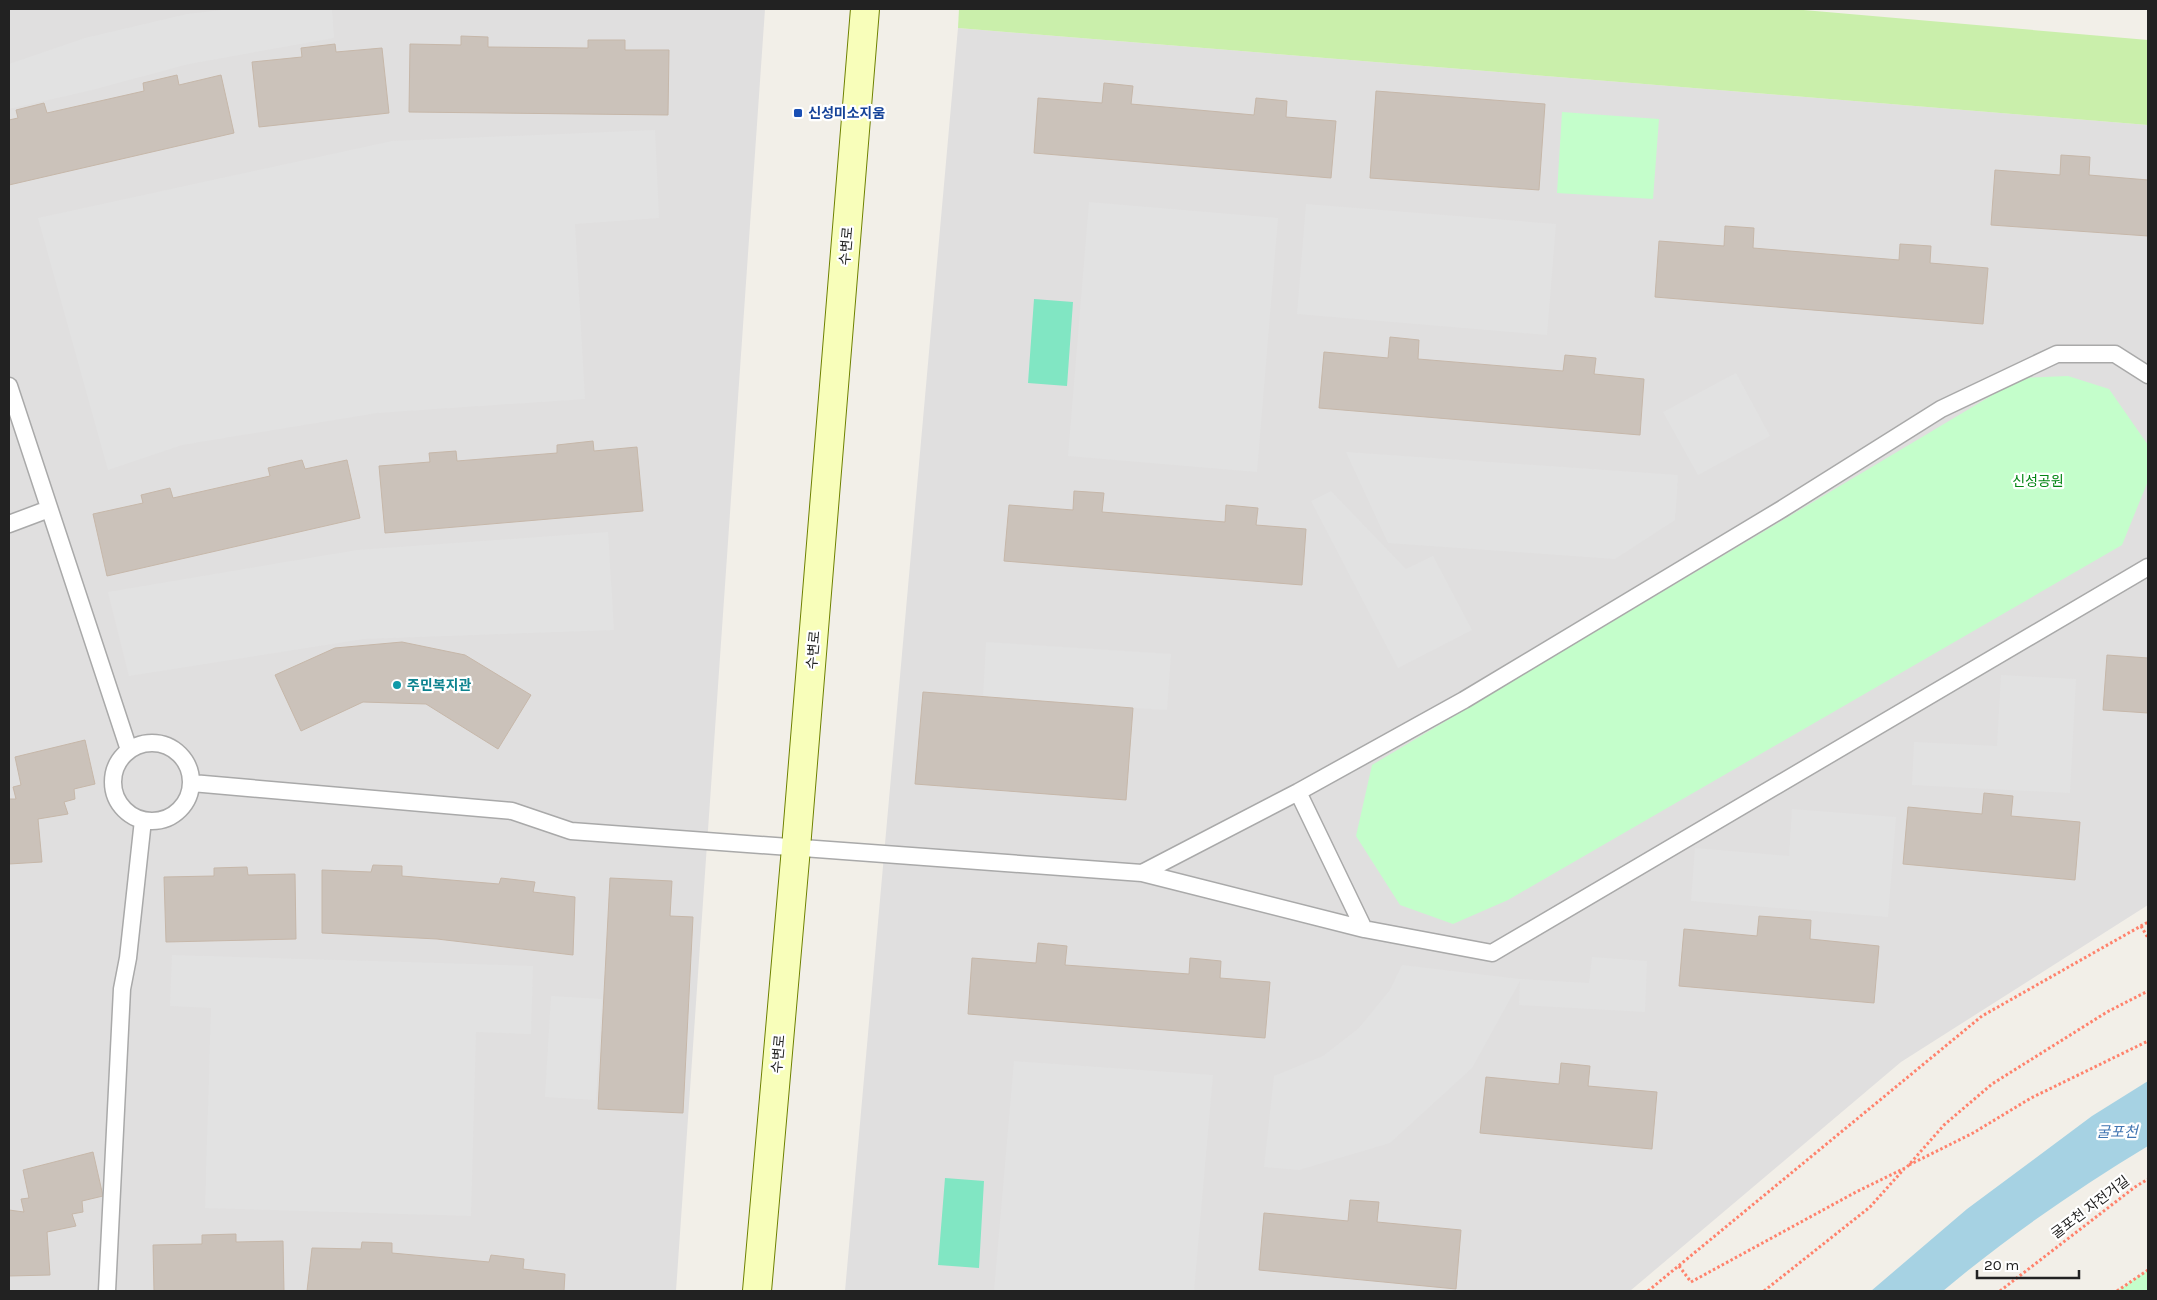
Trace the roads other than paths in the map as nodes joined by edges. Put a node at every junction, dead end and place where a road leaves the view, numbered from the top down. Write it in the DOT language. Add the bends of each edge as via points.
graph roads {
  1 [pos="865,9"];
  2 [pos="2148,375"];
  3 [pos="9,386"];
  4 [pos="49,509"];
  5 [pos="9,524"];
  6 [pos="2148,567"];
  7 [pos="129,750"];
  8 [pos="192,783"];
  9 [pos="1298,792"];
  10 [pos="143,820"];
  11 [pos="796,848"];
  12 [pos="1142,873"];
  13 [pos="1364,929"];
  14 [pos="108,1291"];
  15 [pos="757,1291"];
  1 -- 11 [label="main road, 수변로"];
  2 -- 9 [label="lane" via="2114,354 2057,354 1940,409 1774,514 1464,700"];
  3 -- 4 [label="lane"];
  4 -- 5 [label="lane"];
  4 -- 7 [label="lane"];
  6 -- 13 [label="lane" via="1492,953"];
  7 -- 8 [label="lane" via="141,744 168,746 185,761"];
  7 -- 10 [label="lane" via="115,767 112,787 124,811"];
  8 -- 10 [label="lane" via="185,805 175,814 162,821"];
  8 -- 11 [label="lane" via="512,811 572,830"];
  9 -- 12 [label="lane"];
  9 -- 13 [label="lane"];
  10 -- 14 [label="lane" via="122,988"];
  11 -- 12 [label="lane"];
  11 -- 15 [label="main road, 수변로"];
  12 -- 13 [label="lane"];
}
